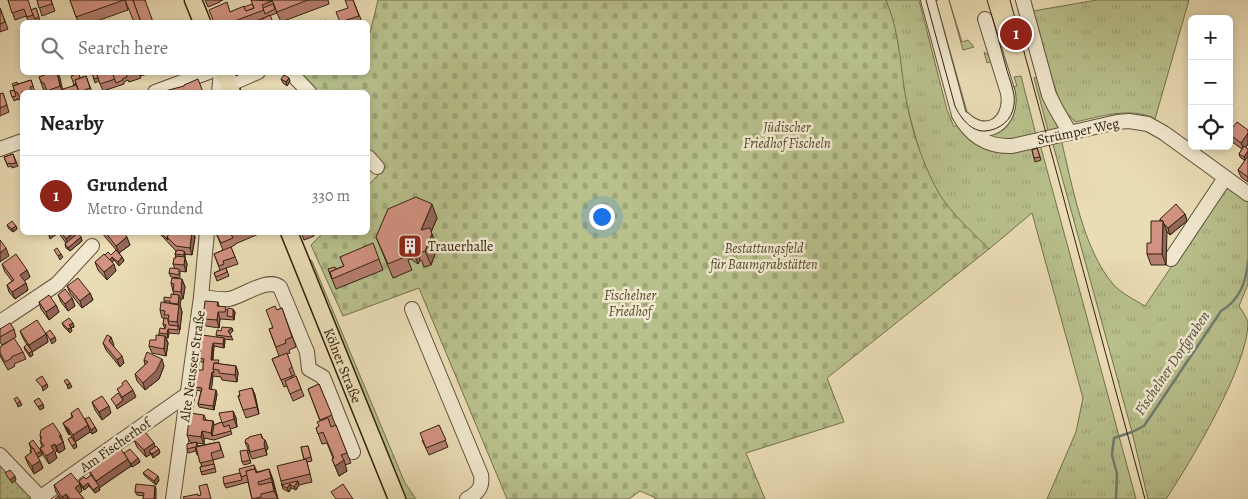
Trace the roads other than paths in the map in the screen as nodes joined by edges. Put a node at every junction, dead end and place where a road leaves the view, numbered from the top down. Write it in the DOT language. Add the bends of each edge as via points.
graph roads {
  1 [pos="193,0"];
  2 [pos="928,0"];
  3 [pos="1024,0"];
  4 [pos="985,19"];
  5 [pos="201,20"];
  6 [pos="200,75"];
  7 [pos="249,75"];
  8 [pos="293,75"];
  9 [pos="225,83"];
  10 [pos="160,90"];
  11 [pos="306,90"];
  12 [pos="960,115"];
  13 [pos="1070,133"];
  14 [pos="20,142"];
  15 [pos="0,148"];
  16 [pos="1225,178"];
  17 [pos="1248,194"];
  18 [pos="207,235"];
  19 [pos="290,235"];
  20 [pos="92,246"];
  21 [pos="1171,259"];
  22 [pos="202,297"];
  23 [pos="412,309"];
  24 [pos="0,322"];
  25 [pos="189,393"];
  26 [pos="352,452"];
  27 [pos="0,455"];
  28 [pos="384,467"];
  29 [pos="40,498"];
  30 [pos="173,499"];
  31 [pos="387,499"];
  32 [pos="397,499"];
  33 [pos="467,499"];
  1 -- 5 [label="main road"];
  2 -- 12 [label="street, Strümper Weg"];
  3 -- 13 [label="street" via="1049,94"];
  4 -- 12 [label="street" via="1010,102 1005,117 993,127 969,124"];
  6 -- 10 [label="street"];
  7 -- 9 [label="street"];
  8 -- 11 [label="street"];
  12 -- 13 [label="street, Strümper Weg" via="972,134 1002,146"];
  13 -- 16 [label="street, Strümper Weg" via="1128,121 1148,124"];
  14 -- 15 [label="street"];
  16 -- 17 [label="street, Strümper Weg"];
  16 -- 21 [label="street"];
  18 -- 22 [label="street, Alte Neusser Straße"];
  19 -- 28 [label="main road, Kölner Straße"];
  20 -- 24 [label="street" via="57,284"];
  22 -- 25 [label="street, Alte Neusser Straße"];
  22 -- 26 [label="street" via="226,299 268,284 280,287 307,352 310,369 322,377"];
  23 -- 33 [label="street" via="481,475 480,489"];
  25 -- 29 [label="street, Am Fischerhof"];
  25 -- 30 [label="street, Alte Neusser Straße"];
  27 -- 29 [label="street, Am Fischerhof"];
  28 -- 31 [label="main road"];
  28 -- 32 [label="main road, Kölner Straße"];
}
